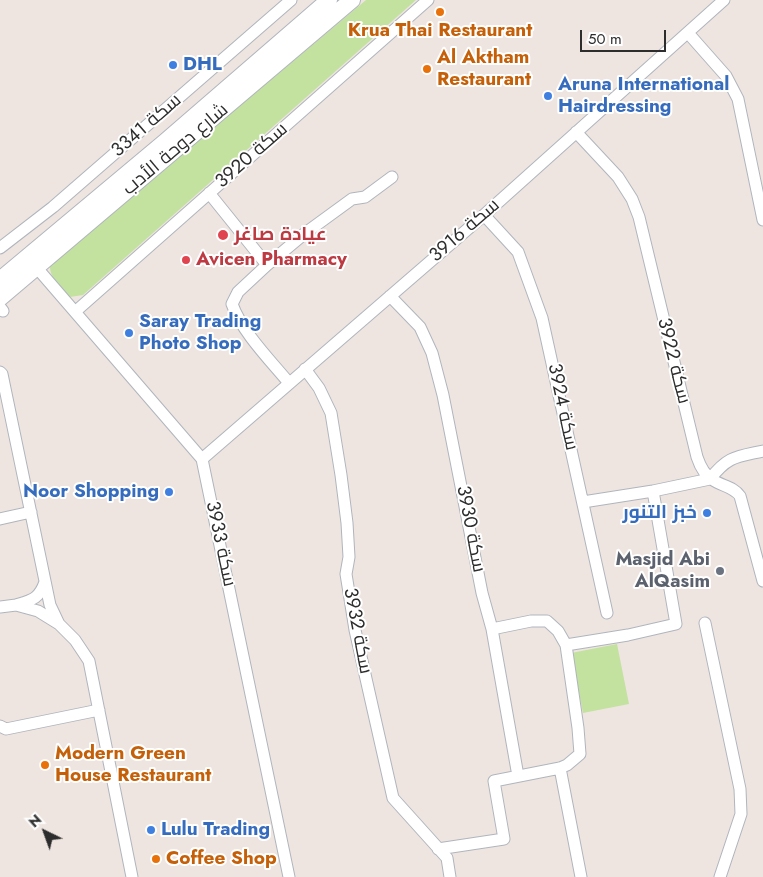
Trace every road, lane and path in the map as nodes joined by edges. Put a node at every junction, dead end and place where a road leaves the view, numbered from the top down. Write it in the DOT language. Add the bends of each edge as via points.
graph roads {
  1 [pos="291,0"];
  2 [pos="329,0"];
  3 [pos="352,0"];
  4 [pos="428,0"];
  5 [pos="724,0"];
  6 [pos="688,33"];
  7 [pos="576,132"];
  8 [pos="392,177"];
  9 [pos="209,193"];
  10 [pos="484,215"];
  11 [pos="763,220"];
  12 [pos="0,248"];
  13 [pos="267,265"];
  14 [pos="37,268"];
  15 [pos="0,280"];
  16 [pos="390,296"];
  17 [pos="1,306"];
  18 [pos="76,311"];
  19 [pos="305,369"];
  20 [pos="1,373"];
  21 [pos="289,384"];
  22 [pos="763,451"];
  23 [pos="202,459"];
  24 [pos="710,479"];
  25 [pos="653,491"];
  26 [pos="583,502"];
  27 [pos="31,512"];
  28 [pos="0,519"];
  29 [pos="763,581"];
  30 [pos="45,582"];
  31 [pos="16,604"];
  32 [pos="0,607"];
  33 [pos="607,614"];
  34 [pos="705,623"];
  35 [pos="60,624"];
  36 [pos="492,630"];
  37 [pos="566,645"];
  38 [pos="99,710"];
  39 [pos="0,726"];
  40 [pos="560,768"];
  41 [pos="518,776"];
  42 [pos="438,849"];
  43 [pos="132,877"];
  44 [pos="289,877"];
  45 [pos="450,877"];
  46 [pos="581,877"];
  47 [pos="720,877"];
  1 -- 12 [label="street, سكة 3341" via="53,207"];
  2 -- 15 [label="main road, شارع دوحة الأدب"];
  3 -- 14 [label="main road, شارع دوحة الأدب"];
  4 -- 9 [label="street, سكة 3920"];
  5 -- 6 [label="street, سكة 3916"];
  6 -- 7 [label="street, سكة 3916"];
  6 -- 11 [label="street" via="726,76 738,99"];
  7 -- 10 [label="street, سكة 3916"];
  7 -- 24 [label="street, سكة 3922" via="618,177 639,217 697,457 701,469"];
  8 -- 13 [label="street" via="365,197 352,199"];
  9 -- 13 [label="street"];
  9 -- 18 [label="street, سكة 3920"];
  10 -- 16 [label="street, سكة 3916"];
  10 -- 26 [label="street, سكة 3924" via="518,252 532,286"];
  13 -- 21 [label="street" via="238,292 232,304 236,316"];
  14 -- 17 [label="main road, شارع دوحة الأدب"];
  14 -- 18 [label="street, سكة 3933"];
  16 -- 19 [label="street, سكة 3916"];
  16 -- 36 [label="street, سكة 3930" via="420,327 432,352 444,394"];
  18 -- 23 [label="street, سكة 3933"];
  19 -- 21 [label="street, سكة 3916"];
  19 -- 42 [label="street, سكة 3932" via="319,388 330,413 347,523 349,557 346,574 355,630 393,798"];
  20 -- 27 [label="street"];
  21 -- 23 [label="street, سكة 3916"];
  22 -- 24 [label="street" via="726,462"];
  23 -- 44 [label="street, سكة 3933"];
  24 -- 25 [label="street"];
  24 -- 29 [label="street" via="735,490 740,496"];
  25 -- 26 [label="street"];
  25 -- 37 [label="street" via="676,624"];
  26 -- 33 [label="street, سكة 3924"];
  27 -- 28 [label="street"];
  27 -- 30 [label="street"];
  30 -- 31 [label="street" via="36,598"];
  30 -- 35 [label="street" via="50,605"];
  31 -- 32 [label="street"];
  31 -- 35 [label="street" via="38,611"];
  34 -- 47 [label="street" via="740,789 741,814"];
  35 -- 38 [label="street" via="89,660"];
  36 -- 37 [label="street" via="530,621 547,621"];
  36 -- 41 [label="street, سكة 3930"];
  37 -- 40 [label="street" via="580,754"];
  38 -- 39 [label="street" via="6,729"];
  38 -- 43 [label="street"];
  40 -- 41 [label="street"];
  40 -- 46 [label="street"];
  41 -- 42 [label="street" via="494,781 504,840"];
  42 -- 45 [label="street, سكة 3932" via="446,858"];
}
